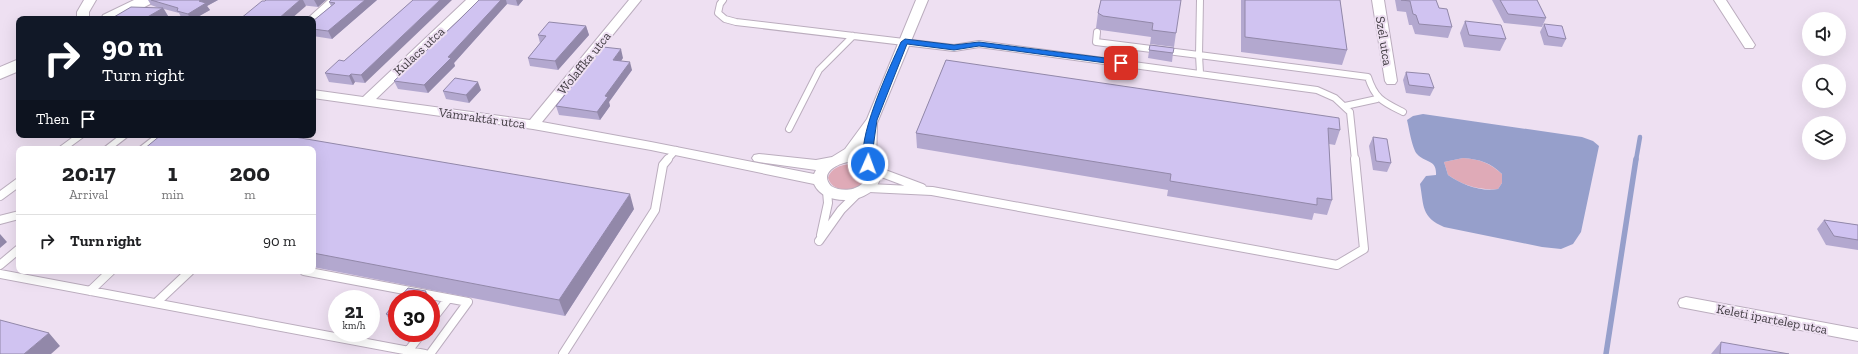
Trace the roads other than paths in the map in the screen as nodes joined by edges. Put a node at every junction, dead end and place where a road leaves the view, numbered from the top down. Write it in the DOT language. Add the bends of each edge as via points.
graph roads {
  1 [pos="90,0"];
  2 [pos="146,0"];
  3 [pos="335,0"];
  4 [pos="473,0"];
  5 [pos="635,0"];
  6 [pos="723,0"];
  7 [pos="922,0"];
  8 [pos="1200,0"];
  9 [pos="1378,0"];
  10 [pos="1720,0"];
  11 [pos="83,16"];
  12 [pos="115,16"];
  13 [pos="316,16"];
  14 [pos="1097,32"];
  15 [pos="853,36"];
  16 [pos="905,42"];
  17 [pos="1749,45"];
  18 [pos="1199,55"];
  19 [pos="16,66"];
  20 [pos="1200,73"];
  21 [pos="0,74"];
  22 [pos="1391,81"];
  23 [pos="316,94"];
  24 [pos="1377,98"];
  25 [pos="365,102"];
  26 [pos="1345,106"];
  27 [pos="1403,112"];
  28 [pos="873,120"];
  29 [pos="533,126"];
  30 [pos="789,129"];
  31 [pos="77,138"];
  32 [pos="121,138"];
  33 [pos="156,138"];
  34 [pos="66,146"];
  35 [pos="112,146"];
  36 [pos="146,146"];
  37 [pos="651,146"];
  38 [pos="676,150"];
  39 [pos="833,162"];
  40 [pos="871,167"];
  41 [pos="16,184"];
  42 [pos="824,185"];
  43 [pos="863,191"];
  44 [pos="932,191"];
  45 [pos="0,196"];
  46 [pos="16,216"];
  47 [pos="0,220"];
  48 [pos="16,252"];
  49 [pos="0,265"];
  50 [pos="316,273"];
  51 [pos="0,274"];
  52 [pos="108,274"];
  53 [pos="187,274"];
  54 [pos="90,290"];
  55 [pos="448,298"];
  56 [pos="1686,302"];
  57 [pos="156,303"];
  58 [pos="440,309"];
  59 [pos="1858,335"];
  60 [pos="415,342"];
  61 [pos="408,351"];
  62 [pos="425,354"];
  63 [pos="430,354"];
  64 [pos="563,354"];
  1 -- 11 [label="street"];
  2 -- 12 [label="street"];
  3 -- 13 [label="street"];
  4 -- 25 [label="street, Kulacs utca"];
  5 -- 29 [label="street, Wolaffka utca"];
  6 -- 15 [label="lane" via="718,12 724,19"];
  7 -- 16 [label="street"];
  8 -- 18 [label="lane"];
  9 -- 22 [label="street, Szél utca"];
  10 -- 17 [label="street"];
  14 -- 18 [label="lane" via="1096,42"];
  15 -- 16 [label="lane"];
  15 -- 30 [label="lane" via="819,70"];
  16 -- 20 [label="lane" via="954,48 979,44"];
  16 -- 28 [label="street"];
  18 -- 20 [label="lane"];
  18 -- 24 [label="lane" via="1368,77"];
  19 -- 21 [label="street"];
  20 -- 26 [label="lane" via="1317,90"];
  23 -- 25 [label="street, Vámraktár utca"];
  24 -- 26 [label="lane"];
  24 -- 27 [label="lane"];
  25 -- 29 [label="street, Vámraktár utca"];
  26 -- 44 [label="lane" via="1350,112 1364,249 1337,265"];
  28 -- 39 [label="street" via="850,152"];
  28 -- 40 [label="street" via="869,148"];
  29 -- 37 [label="street, Vámraktár utca"];
  31 -- 34 [label="lane"];
  32 -- 35 [label="lane"];
  33 -- 36 [label="lane"];
  37 -- 38 [label="street, Vámraktár utca"];
  37 -- 39 [label="street, Vámraktár utca" via="816,165"];
  38 -- 42 [label="street, Vámraktár utca"];
  38 -- 64 [label="lane" via="663,165 655,210"];
  39 -- 40 [label="street" via="854,159"];
  39 -- 42 [label="street" via="820,174"];
  40 -- 43 [label="street" via="875,176 873,183"];
  40 -- 44 [label="lane"];
  41 -- 45 [label="lane"];
  42 -- 43 [label="street" via="844,195"];
  42 -- 43 [label="lane" via="828,202 819,241 844,207"];
  43 -- 44 [label="lane"];
  46 -- 47 [label="lane"];
  48 -- 49 [label="lane"];
  50 -- 55 [label="lane"];
  51 -- 54 [label="lane"];
  52 -- 54 [label="lane"];
  53 -- 57 [label="lane"];
  54 -- 57 [label="lane"];
  55 -- 58 [label="lane"];
  55 -- 63 [label="lane" via="468,302"];
  56 -- 59 [label="street, Keleti ipartelep utca"];
  57 -- 61 [label="lane"];
  60 -- 61 [label="lane"];
  61 -- 62 [label="lane"];
}
